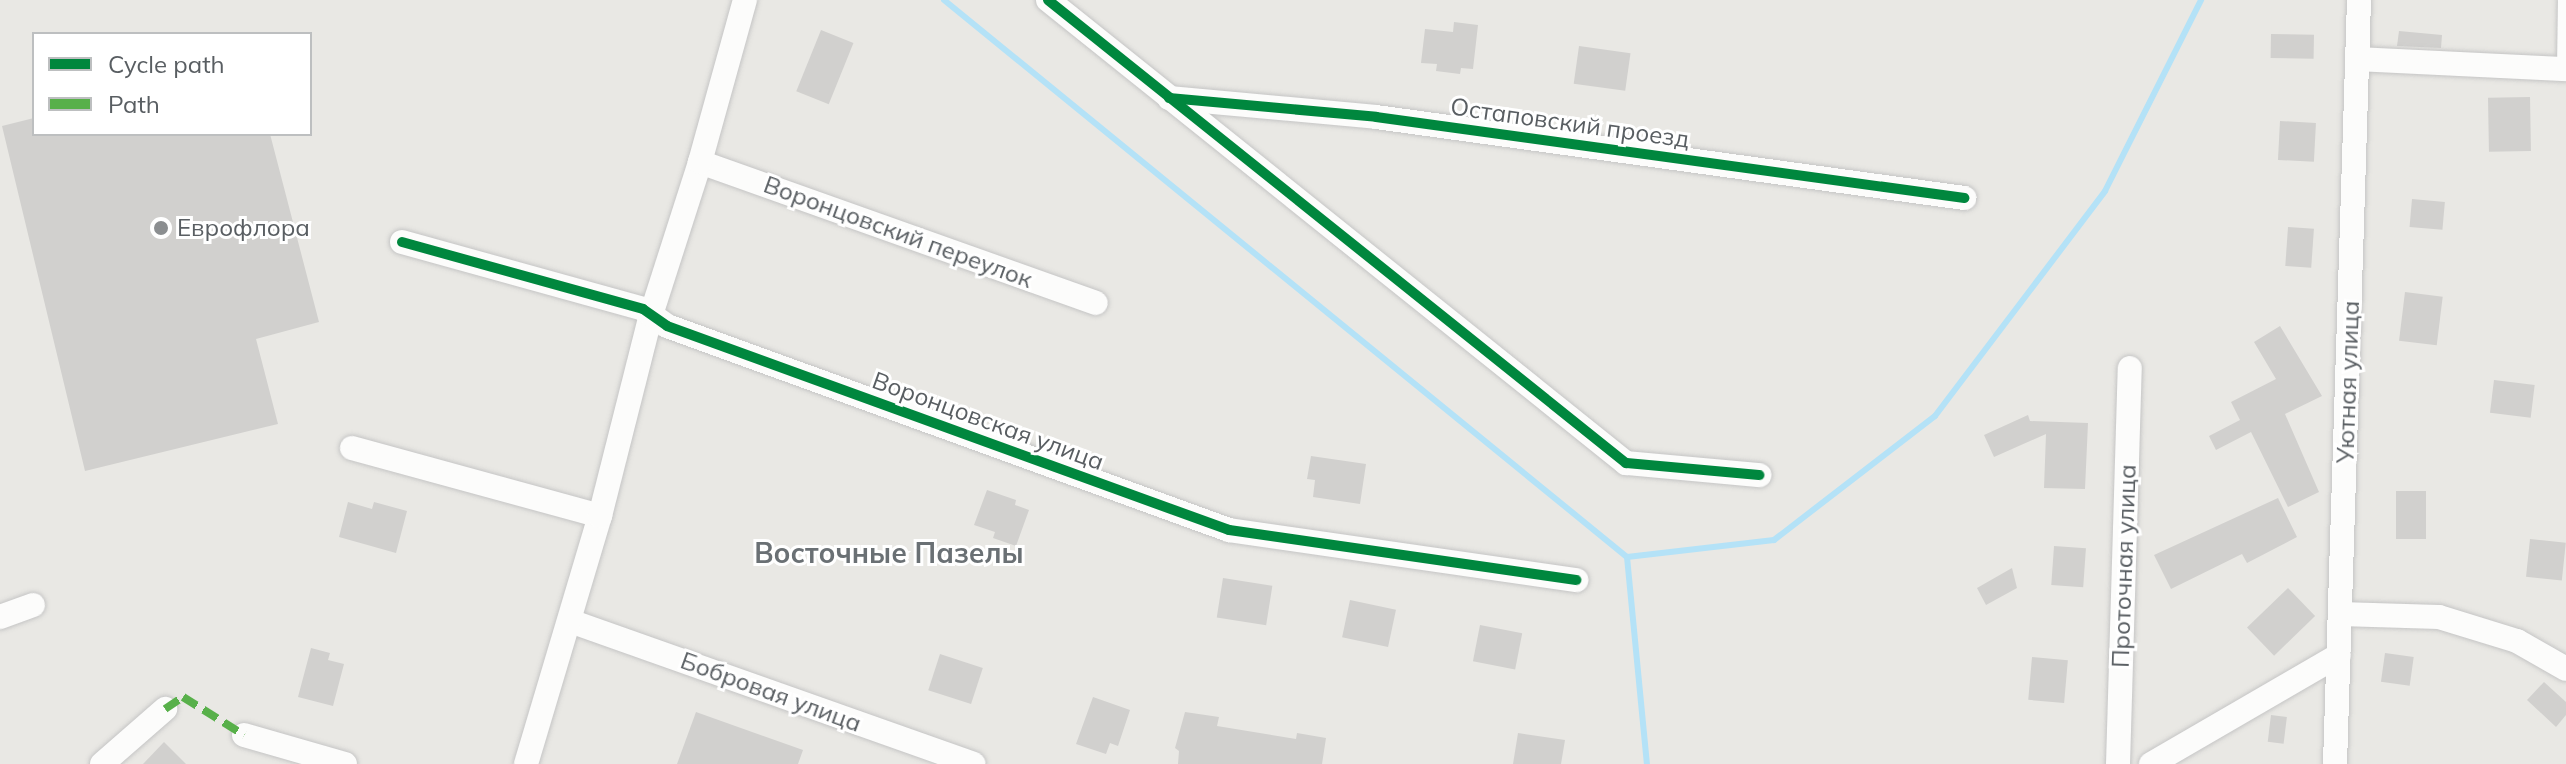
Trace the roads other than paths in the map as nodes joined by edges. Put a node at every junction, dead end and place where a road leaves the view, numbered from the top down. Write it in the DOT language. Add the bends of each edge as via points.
graph roads {
  1 [pos="745,0"];
  2 [pos="1048,0"];
  3 [pos="2359,0"];
  4 [pos="2564,0"];
  5 [pos="2358,59"];
  6 [pos="2564,69"];
  7 [pos="1169,98"];
  8 [pos="700,162"];
  9 [pos="1964,198"];
  10 [pos="402,242"];
  11 [pos="1096,303"];
  12 [pos="651,315"];
  13 [pos="2130,368"];
  14 [pos="352,448"];
  15 [pos="1759,475"];
  16 [pos="600,516"];
  17 [pos="1576,580"];
  18 [pos="33,605"];
  19 [pos="2340,614"];
  20 [pos="0,617"];
  21 [pos="570,621"];
  22 [pos="2339,655"];
  23 [pos="2566,669"];
  24 [pos="165,709"];
  25 [pos="244,735"];
  26 [pos="107,758"];
  27 [pos="345,764"];
  28 [pos="526,764"];
  29 [pos="973,764"];
  30 [pos="2118,764"];
  31 [pos="2151,764"];
  32 [pos="2335,764"];
  1 -- 8 [label="street"];
  2 -- 7 [label="street"];
  3 -- 5 [label="street, Уютная улица"];
  4 -- 6 [label="lane"];
  5 -- 6 [label="street"];
  5 -- 19 [label="street, Уютная улица"];
  7 -- 9 [label="street, Остаповский проезд" via="1376,117"];
  7 -- 15 [label="street" via="1626,463"];
  8 -- 11 [label="street, Воронцовский переулок"];
  8 -- 12 [label="street"];
  10 -- 12 [label="street, Воронцовская улица"];
  12 -- 16 [label="street"];
  12 -- 17 [label="street, Воронцовская улица" via="667,326 1229,530"];
  13 -- 30 [label="street, Проточная улица"];
  14 -- 16 [label="street"];
  16 -- 21 [label="street"];
  18 -- 20 [label="street"];
  19 -- 22 [label="street, Уютная улица"];
  19 -- 23 [label="street" via="2439,617 2517,641"];
  21 -- 28 [label="street"];
  21 -- 29 [label="street, Бобровая улица"];
  22 -- 31 [label="street"];
  22 -- 32 [label="street, Уютная улица"];
  24 -- 26 [label="street"];
  25 -- 27 [label="street"];
}
